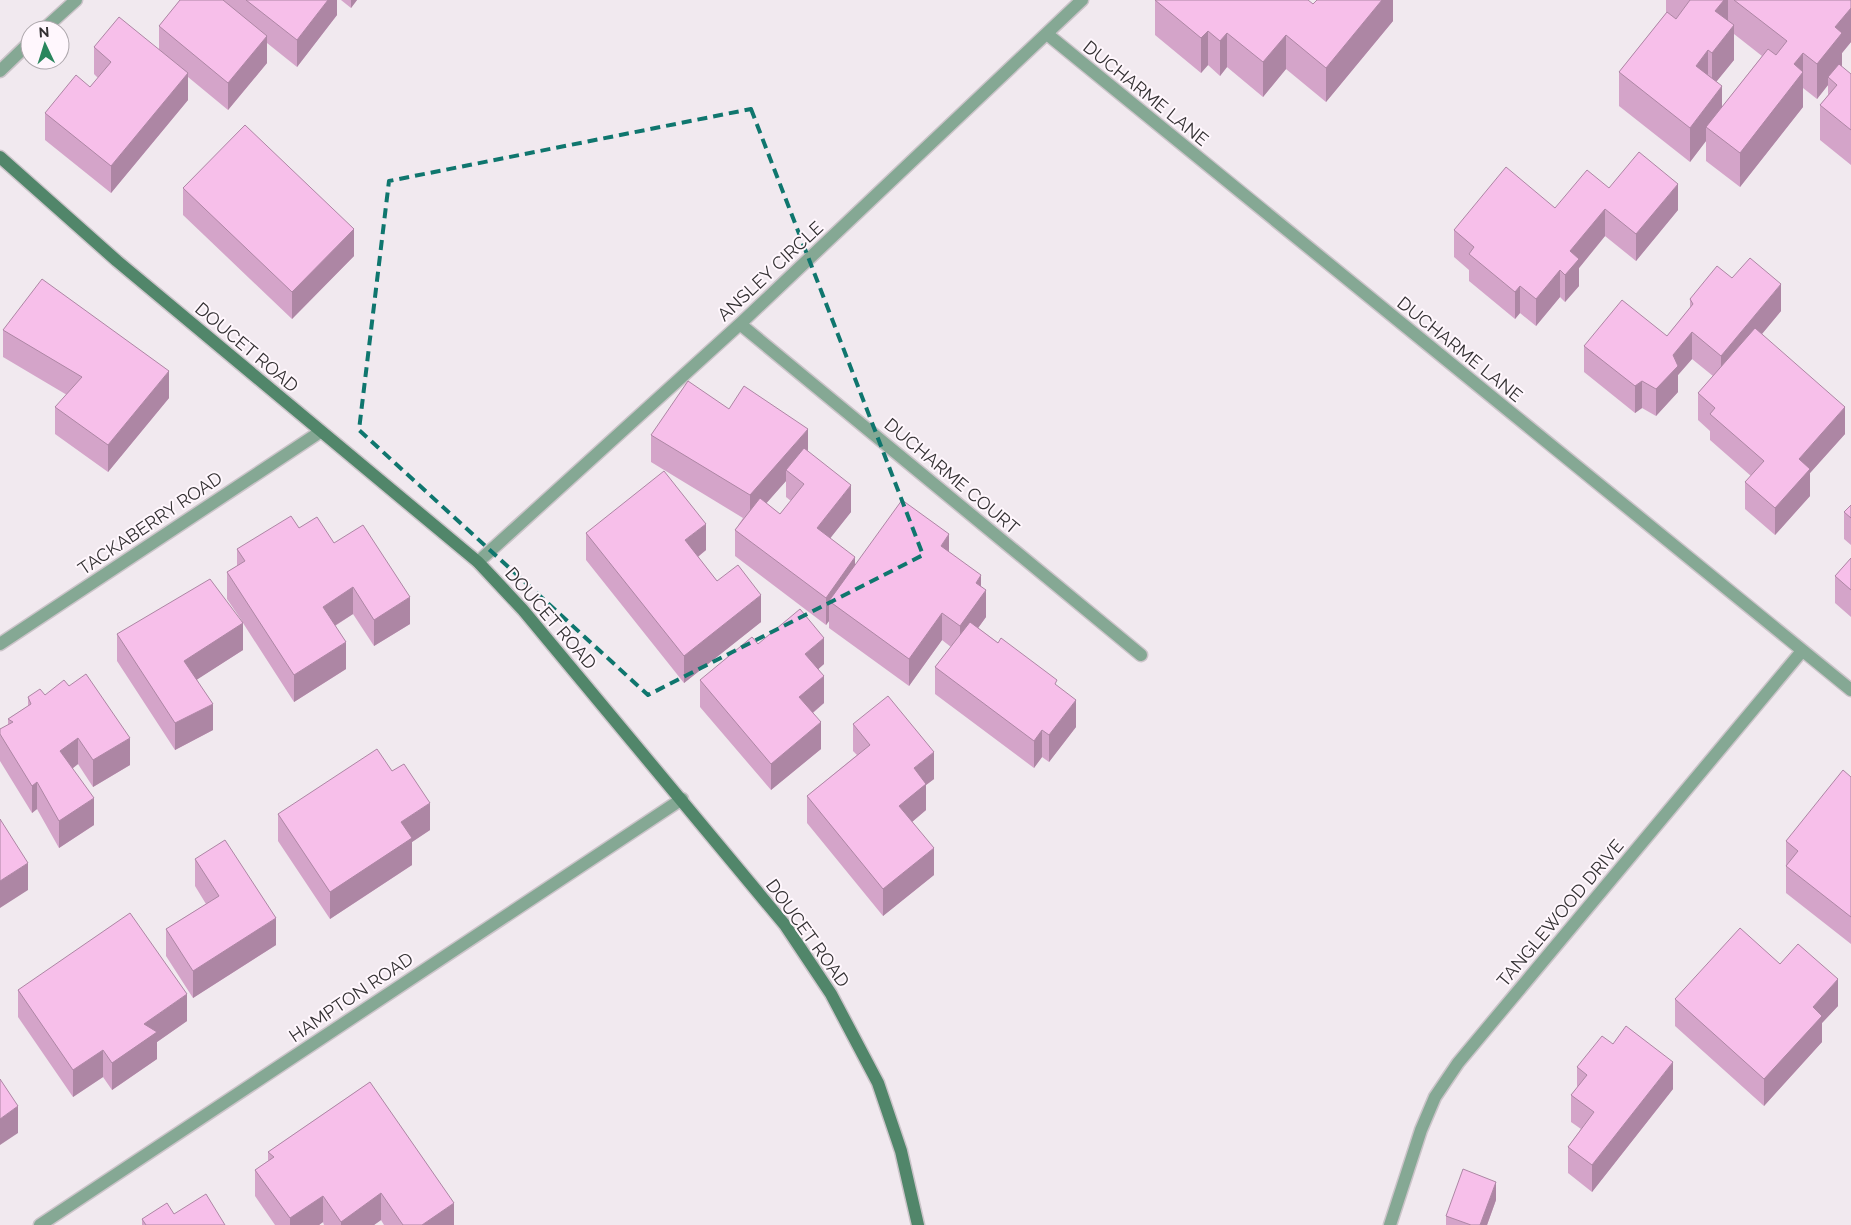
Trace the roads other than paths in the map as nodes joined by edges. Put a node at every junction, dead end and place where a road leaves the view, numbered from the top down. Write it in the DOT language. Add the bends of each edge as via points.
graph roads {
  1 [pos="76,0"];
  2 [pos="1082,0"];
  3 [pos="54,20"];
  4 [pos="1046,34"];
  5 [pos="20,52"];
  6 [pos="0,71"];
  7 [pos="0,157"];
  8 [pos="740,324"];
  9 [pos="320,432"];
  10 [pos="478,562"];
  11 [pos="0,644"];
  12 [pos="1802,651"];
  13 [pos="1141,655"];
  14 [pos="1851,690"];
  15 [pos="682,799"];
  16 [pos="40,1225"];
  17 [pos="918,1225"];
  18 [pos="1390,1225"];
  1 -- 3 [label="street"];
  2 -- 4 [label="street, ANSLEY CIRCLE"];
  4 -- 8 [label="street, ANSLEY CIRCLE"];
  4 -- 12 [label="street, DUCHARME LANE"];
  5 -- 6 [label="street"];
  7 -- 9 [label="street, DOUCET ROAD" via="117,261"];
  8 -- 10 [label="street, ANSLEY CIRCLE"];
  8 -- 13 [label="street, DUCHARME COURT"];
  9 -- 10 [label="street, DOUCET ROAD"];
  9 -- 11 [label="street, TACKABERRY ROAD"];
  10 -- 15 [label="street, DOUCET ROAD" via="523,610"];
  12 -- 14 [label="street, DUCHARME LANE"];
  12 -- 18 [label="street, TANGLEWOOD DRIVE" via="1458,1063 1435,1097 1421,1130"];
  15 -- 16 [label="street, HAMPTON ROAD"];
  15 -- 17 [label="street, DOUCET ROAD" via="785,925 850,1027 878,1083 901,1151"];
}
